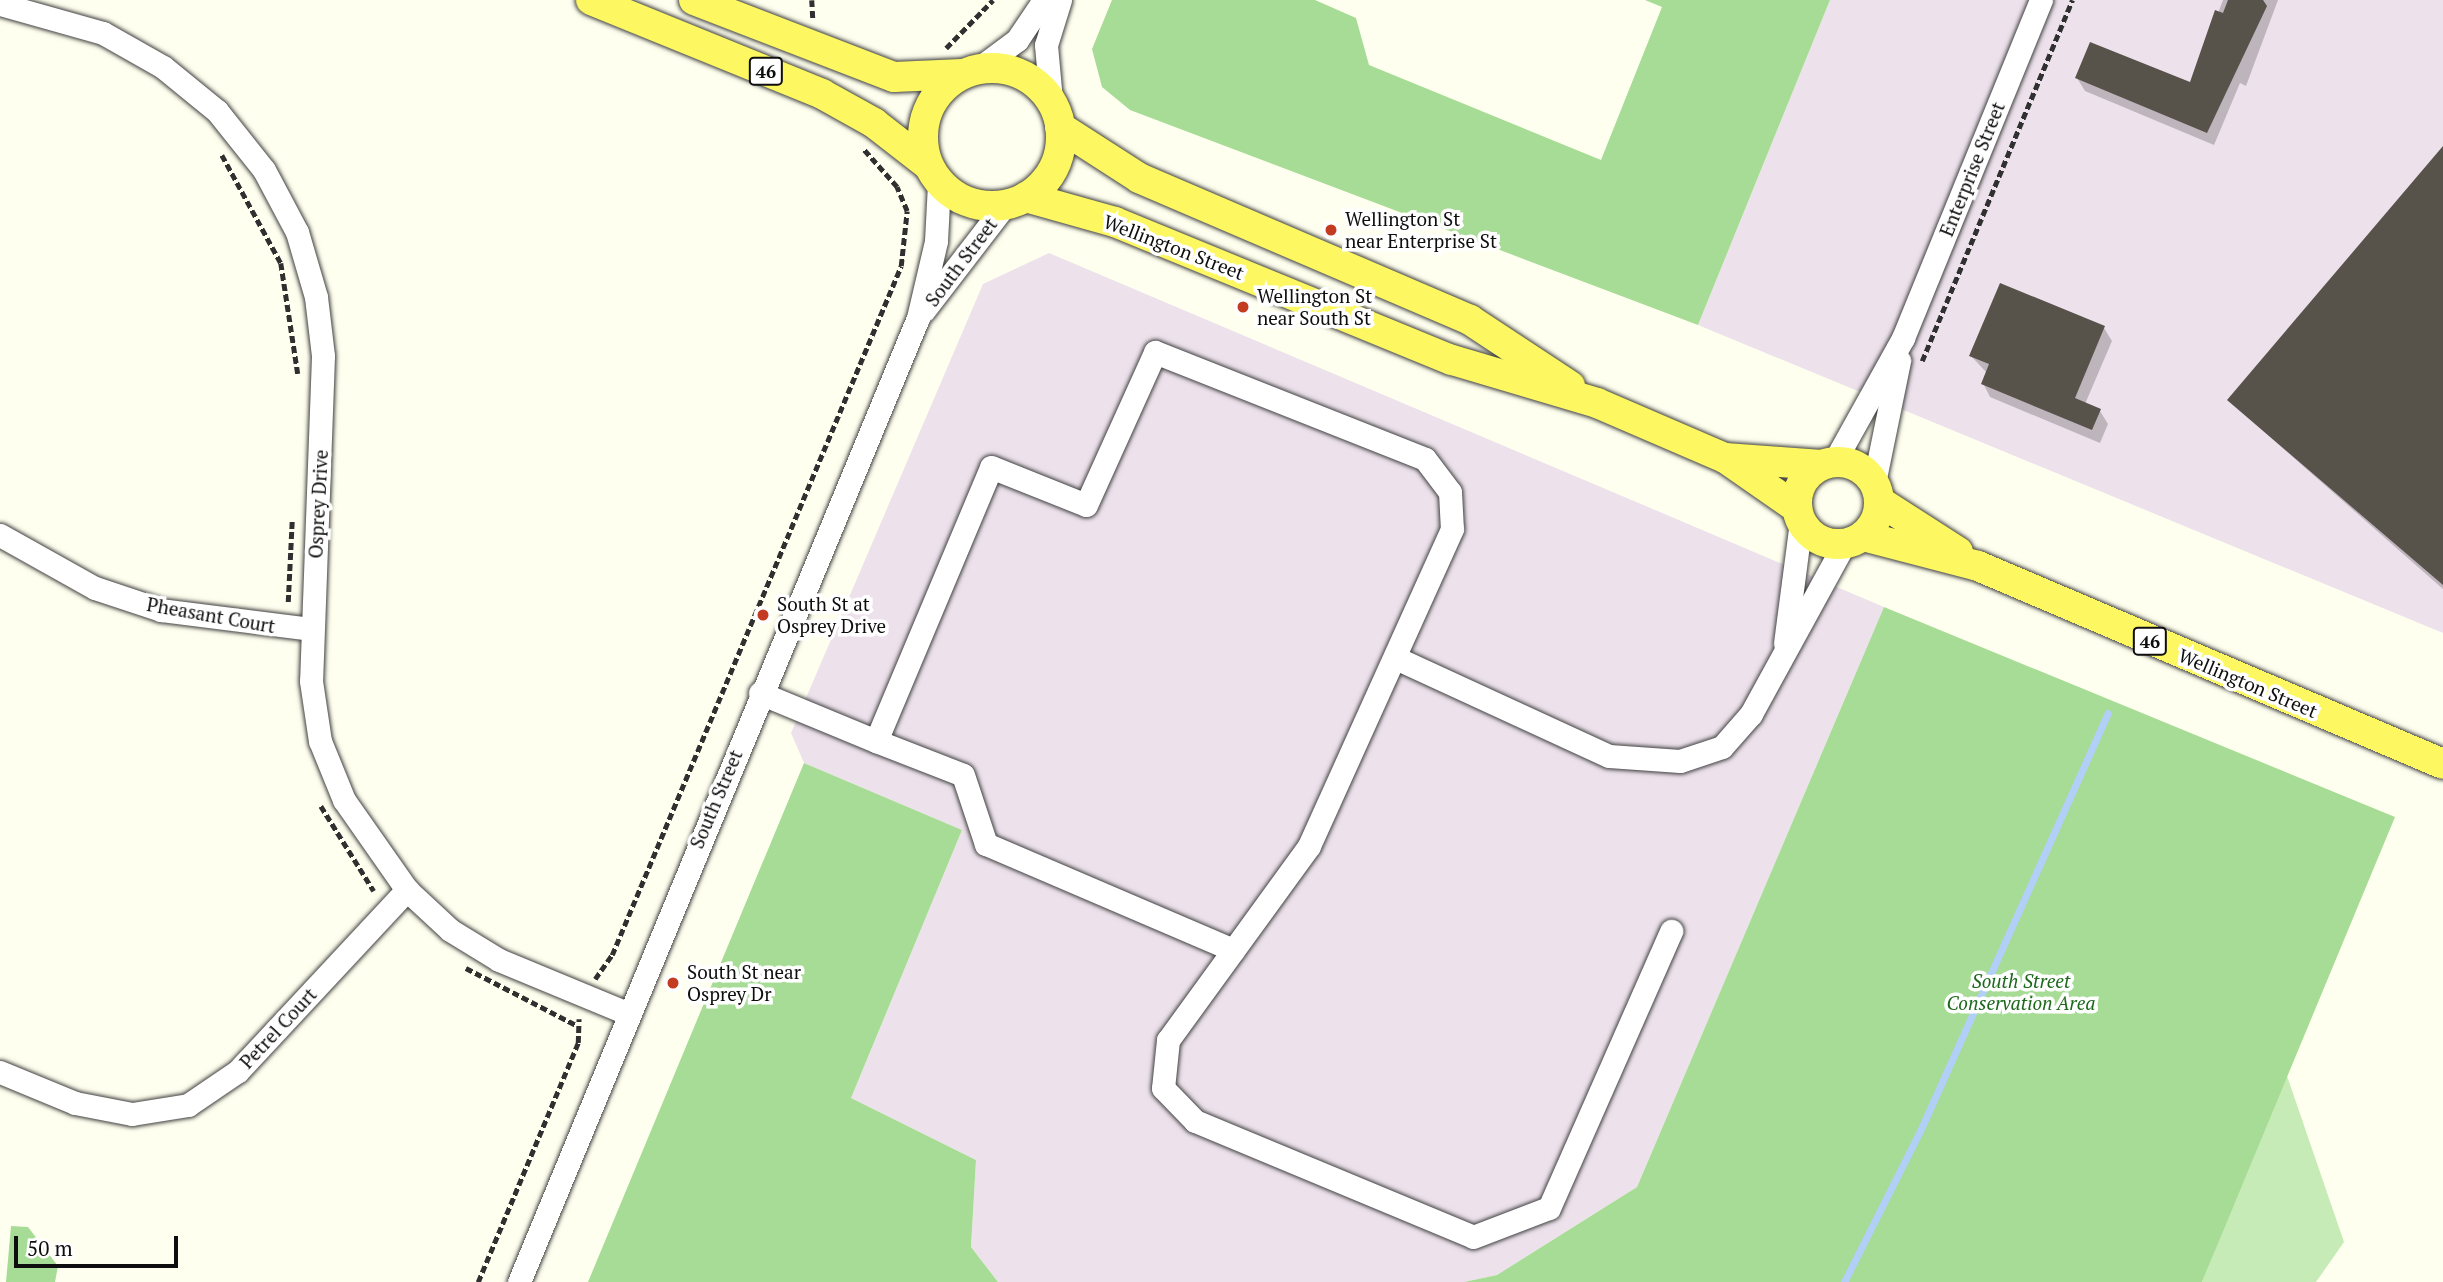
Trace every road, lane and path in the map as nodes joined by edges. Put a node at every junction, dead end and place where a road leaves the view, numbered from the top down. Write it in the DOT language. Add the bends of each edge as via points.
graph roads {
  1 [pos="591,0"];
  2 [pos="694,0"];
  3 [pos="812,0"];
  4 [pos="993,0"];
  5 [pos="1044,0"];
  6 [pos="1060,0"];
  7 [pos="2041,0"];
  8 [pos="2072,0"];
  9 [pos="0,4"];
  10 [pos="822,27"];
  11 [pos="936,52"];
  12 [pos="970,71"];
  13 [pos="1055,113"];
  14 [pos="217,146"];
  15 [pos="860,146"];
  16 [pos="934,174"];
  17 [pos="1015,201"];
  18 [pos="918,318"];
  19 [pos="1903,338"];
  20 [pos="1920,366"];
  21 [pos="299,384"];
  22 [pos="1597,403"];
  23 [pos="1725,458"];
  24 [pos="1828,463"];
  25 [pos="1876,492"];
  26 [pos="293,507"];
  27 [pos="1799,515"];
  28 [pos="0,535"];
  29 [pos="1853,540"];
  30 [pos="1978,566"];
  31 [pos="288,602"];
  32 [pos="311,629"];
  33 [pos="1783,657"];
  34 [pos="1398,659"];
  35 [pos="760,693"];
  36 [pos="876,741"];
  37 [pos="2443,764"];
  38 [pos="407,890"];
  39 [pos="1671,931"];
  40 [pos="1233,950"];
  41 [pos="595,979"];
  42 [pos="627,1013"];
  43 [pos="579,1019"];
  44 [pos="0,1072"];
  45 [pos="478,1282"];
  46 [pos="519,1282"];
  1 -- 16 [label="main road, Wellington Street / 46" via="822,94 874,123"];
  2 -- 12 [label="main road, Wellington Street / 46" via="894,77"];
  3 -- 10 [label="path" via="812,22"];
  4 -- 11 [label="path"];
  5 -- 12 [label="street" via="1017,40"];
  6 -- 13 [label="street" via="1046,45"];
  7 -- 19 [label="street, Enterprise Street"];
  8 -- 20 [label="path"];
  9 -- 32 [label="street, Osprey Drive" via="103,33 163,67 217,111 264,170 297,232 316,297 323,356"];
  12 -- 13 [label="main road, Wellington Street / 46" via="1025,75"];
  12 -- 16 [label="main road" via="934,99 925,118"];
  13 -- 17 [label="main road" via="1053,169"];
  13 -- 22 [label="main road, Wellington Street / 46" via="1139,178 1470,320"];
  14 -- 21 [label="path" via="281,263"];
  15 -- 41 [label="path" via="897,187 907,211 901,266 612,956"];
  16 -- 17 [label="main road, Wellington Street / 46" via="981,206"];
  16 -- 18 [label="street, South Street" via="936,241"];
  17 -- 18 [label="street, South Street"];
  17 -- 22 [label="main road, Wellington Street / 46" via="1115,222 1452,360"];
  18 -- 35 [label="street, South Street"];
  19 -- 24 [label="street, Enterprise Street"];
  19 -- 25 [label="street, Enterprise Street"];
  22 -- 23 [label="main road, Wellington Street / 46"];
  23 -- 24 [label="main road, Wellington Street / 46"];
  23 -- 27 [label="main road, Wellington Street / 46"];
  24 -- 25 [label="main road, 46" via="1857,467"];
  24 -- 27 [label="main road" via="1802,482"];
  25 -- 29 [label="main road"];
  25 -- 30 [label="main road, Wellington Street / 46"];
  26 -- 31 [label="path"];
  27 -- 29 [label="main road, 46" via="1819,540"];
  27 -- 33 [label="street"];
  28 -- 32 [label="street, Pheasant Court" via="95,588 161,610"];
  29 -- 30 [label="main road, Wellington Street / 46"];
  29 -- 33 [label="street"];
  30 -- 37 [label="main road, Wellington Street / 46"];
  32 -- 38 [label="street, Osprey Drive" via="320,741 344,800"];
  33 -- 34 [label="street" via="1751,714 1722,747 1680,761 1609,756"];
  34 -- 36 [label="street" via="1452,529 1450,492 1425,459 1155,352 1086,505 991,467"];
  34 -- 40 [label="street" via="1309,846"];
  35 -- 36 [label="street"];
  35 -- 42 [label="street, South Street"];
  36 -- 40 [label="street" via="962,775 986,844"];
  38 -- 42 [label="street, Osprey Drive" via="450,930 499,960"];
  38 -- 44 [label="street, Petrel Court" via="238,1071 188,1104 132,1114 75,1103"];
  39 -- 40 [label="street" via="1549,1208 1473,1237 1195,1121 1163,1088 1168,1040"];
  42 -- 46 [label="street, South Street"];
  43 -- 45 [label="path" via="578,1043"];
}
